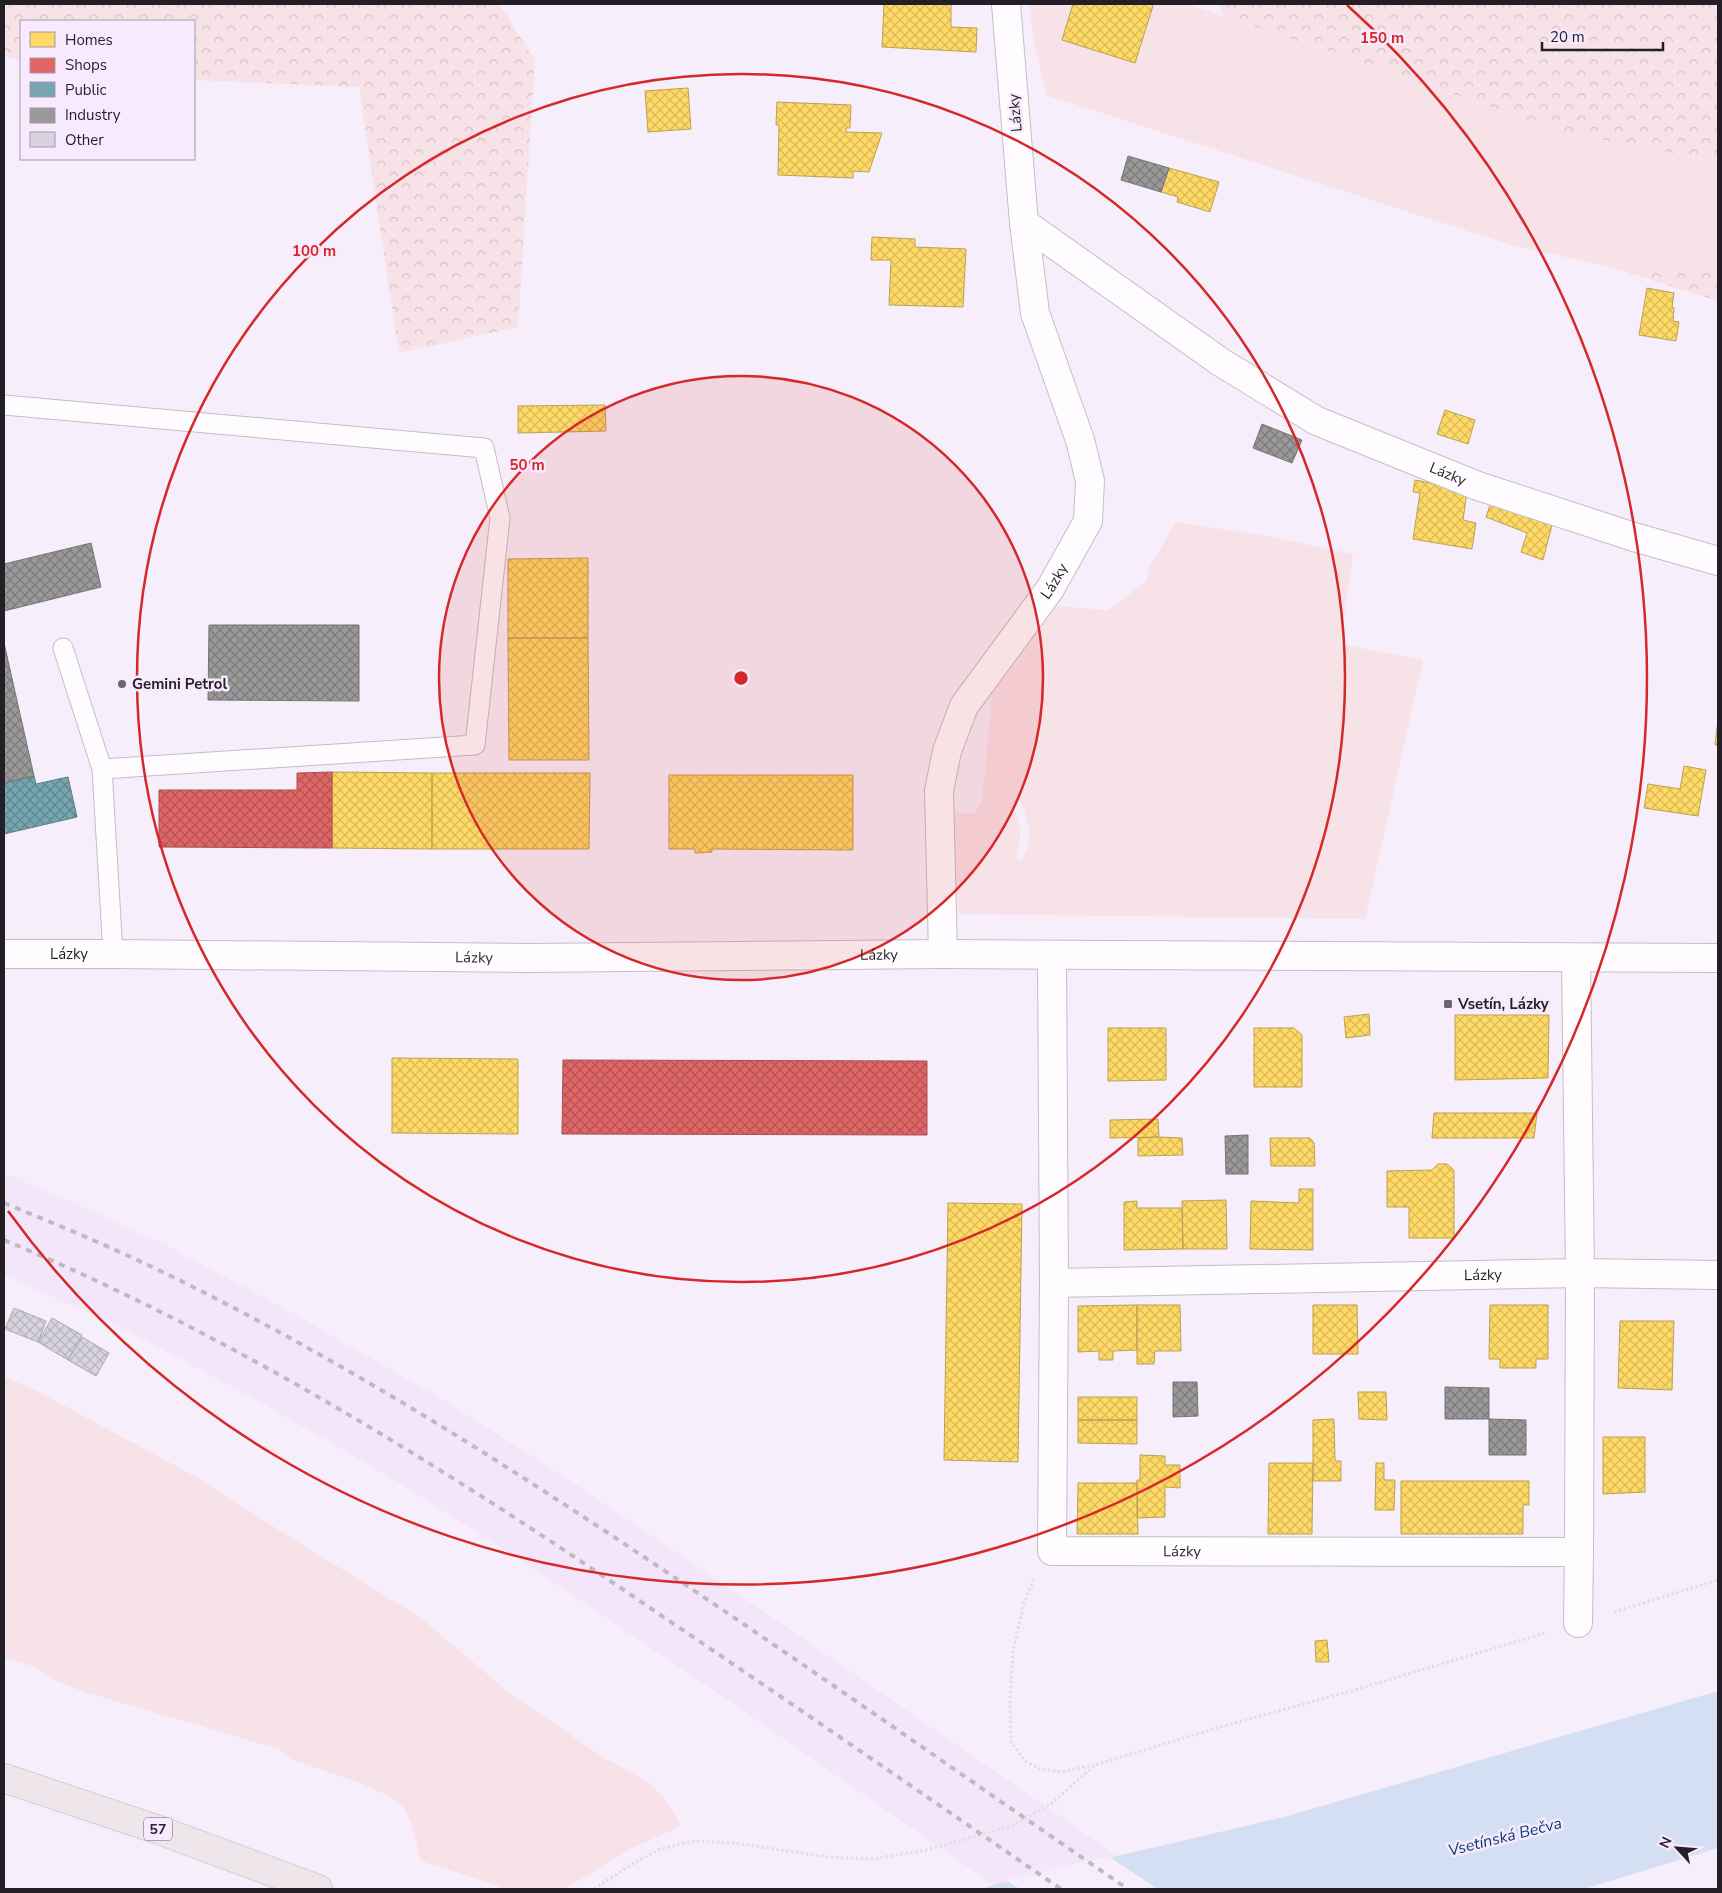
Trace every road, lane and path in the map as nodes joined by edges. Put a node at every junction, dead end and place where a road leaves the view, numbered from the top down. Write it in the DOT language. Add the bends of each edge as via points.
graph roads {
  1 [pos="1006,4"];
  2 [pos="1024,223"];
  3 [pos="4,405"];
  4 [pos="1718,561"];
  5 [pos="63,648"];
  6 [pos="102,769"];
  7 [pos="4,954"];
  8 [pos="113,954"];
  9 [pos="943,954"];
  10 [pos="1052,956"];
  11 [pos="1576,958"];
  12 [pos="1718,958"];
  13 [pos="1580,1273"];
  14 [pos="1718,1276"];
  15 [pos="1054,1283"];
  16 [pos="1052,1551"];
  17 [pos="1579,1552"];
  18 [pos="1718,1580"];
  19 [pos="1578,1623"];
  20 [pos="1095,1765"];
  21 [pos="4,1778"];
  22 [pos="314,1888"];
  23 [pos="594,1889"];
  1 -- 2 [label="street, Lázky"];
  2 -- 4 [label="street, Lázky" via="1222,363 1317,422 1478,486"];
  2 -- 9 [label="street, Lázky" via="1035,313 1080,440 1090,482 1088,520 1050,589 964,706 947,751 939,791"];
  3 -- 6 [label="lane" via="484,448 500,518 475,745"];
  5 -- 6 [label="lane"];
  6 -- 8 [label="lane"];
  7 -- 8 [label="street, Lázky"];
  8 -- 9 [label="street, Lázky" via="527,958"];
  9 -- 10 [label="street, Lázky"];
  10 -- 11 [label="street, Lázky"];
  10 -- 15 [label="street"];
  11 -- 12 [label="street, Lázky"];
  11 -- 13 [label="street"];
  13 -- 14 [label="street, Lázky"];
  13 -- 15 [label="street, Lázky"];
  13 -- 17 [label="street"];
  15 -- 16 [label="street"];
  16 -- 17 [label="street, Lázky"];
  16 -- 20 [label="path" via="1039,1568 1024,1603 1013,1651 1012,1742 1025,1761 1040,1769 1061,1772"];
  17 -- 19 [label="street"];
  18 -- 19 [label="path"];
  19 -- 20 [label="path"];
  20 -- 23 [label="path" via="1051,1804 1012,1826 926,1850 872,1858 836,1857 694,1840 660,1849"];
  21 -- 22 [label="main road, 57" via="160,1830"];
}
